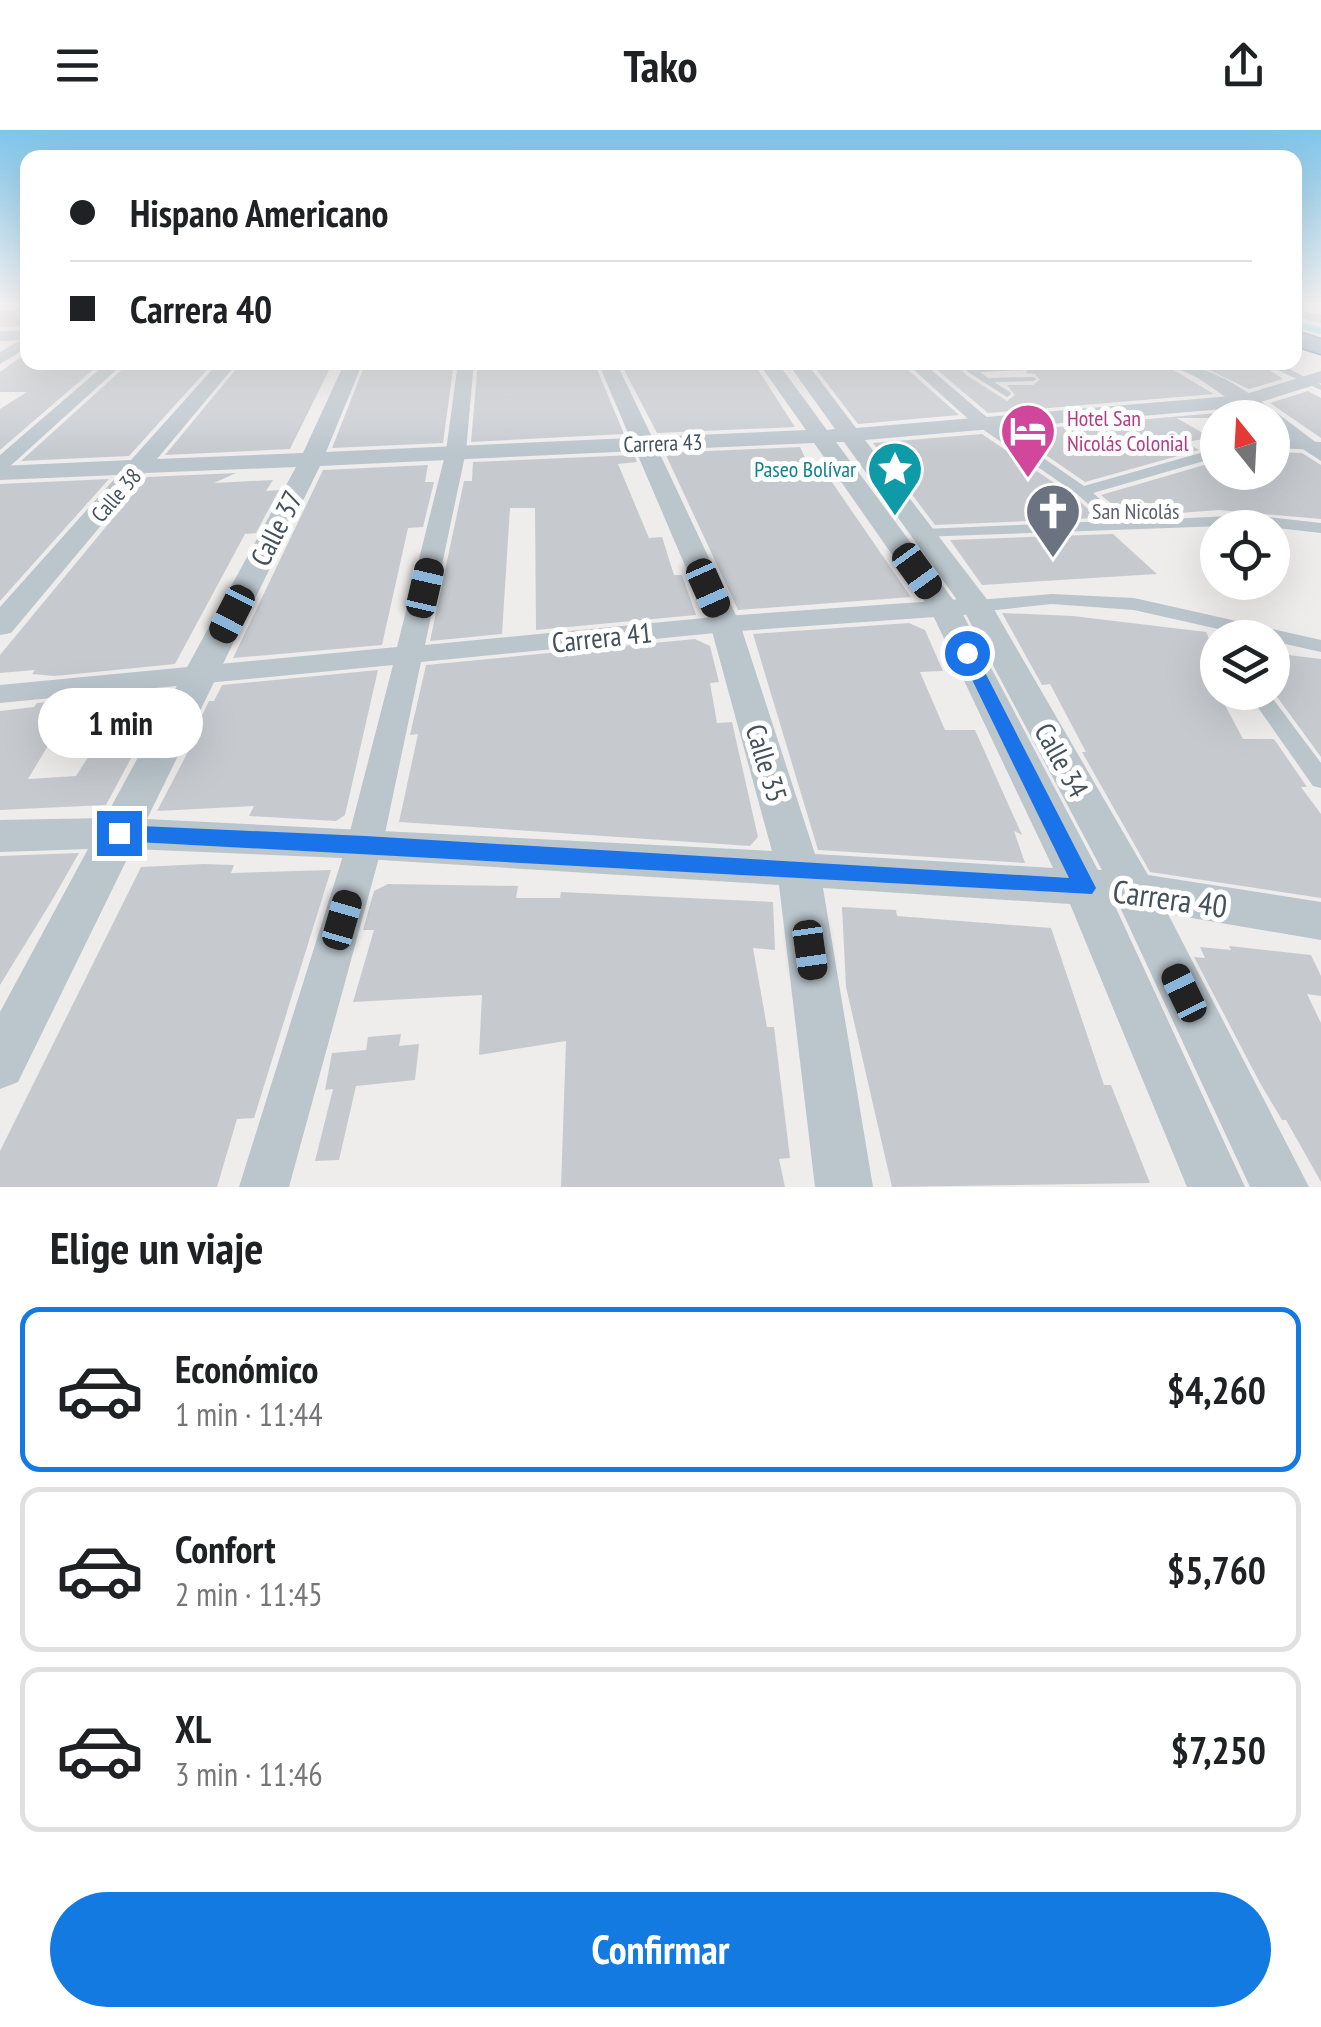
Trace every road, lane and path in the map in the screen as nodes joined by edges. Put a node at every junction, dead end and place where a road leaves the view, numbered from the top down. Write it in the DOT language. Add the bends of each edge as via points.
graph roads {
  1 [pos="109,370"];
  2 [pos="222,370"];
  3 [pos="350,370"];
  4 [pos="465,370"];
  5 [pos="611,370"];
  6 [pos="773,370"];
  7 [pos="802,370"];
  8 [pos="921,370"];
  9 [pos="971,370"];
  10 [pos="1024,370"];
  11 [pos="1191,370"];
  12 [pos="1286,370"];
  13 [pos="1033,379"];
  14 [pos="986,380"];
  15 [pos="1317,382"];
  16 [pos="1042,388"];
  17 [pos="1007,394"];
  18 [pos="1243,400"];
  19 [pos="1249,400"];
  20 [pos="1200,405"];
  21 [pos="983,423"];
  22 [pos="1290,431"];
  23 [pos="851,434"];
  24 [pos="817,436"];
  25 [pos="643,444"];
  26 [pos="1290,446"];
  27 [pos="1318,449"];
  28 [pos="456,450"];
  29 [pos="1200,457"];
  30 [pos="312,458"];
  31 [pos="0,465"];
  32 [pos="142,466"];
  33 [pos="0,473"];
  34 [pos="1082,491"];
  35 [pos="1120,524"];
  36 [pos="1321,528"];
  37 [pos="924,534"];
  38 [pos="961,607"];
  39 [pos="1200,623"];
  40 [pos="725,624"];
  41 [pos="0,626"];
  42 [pos="1290,641"];
  43 [pos="1321,646"];
  44 [pos="409,657"];
  45 [pos="200,676"];
  46 [pos="0,694"];
  47 [pos="1270,710"];
  48 [pos="1321,780"];
  49 [pos="119,833"];
  50 [pos="0,836"];
  51 [pos="365,844"];
  52 [pos="799,871"];
  53 [pos="1085,888"];
  54 [pos="1134,890"];
  55 [pos="1321,921"];
  56 [pos="0,1064"];
  57 [pos="264,1187"];
  58 [pos="844,1187"];
  59 [pos="1216,1187"];
  60 [pos="1280,1187"];
  1 -- 31 [label="street"];
  2 -- 32 [label="street, Calle 38"];
  3 -- 30 [label="street, Calle 37"];
  4 -- 28 [label="street"];
  5 -- 25 [label="street, Calle 35"];
  6 -- 24 [label="street, Calle 34"];
  7 -- 23 [label="street, Calle 34"];
  8 -- 21 [label="street"];
  9 -- 14 [label="lane"];
  10 -- 13 [label="lane"];
  11 -- 18 [label="street"];
  12 -- 15 [label="lane"];
  13 -- 14 [label="lane"];
  13 -- 16 [label="lane"];
  14 -- 17 [label="lane"];
  15 -- 19 [label="street, Carrera 43"];
  20 -- 21 [label="street, Carrera 43"];
  21 -- 23 [label="street, Carrera 43"];
  21 -- 34 [label="street"];
  22 -- 27 [label="street"];
  23 -- 24 [label="street, Carrera 43"];
  23 -- 37 [label="street, Calle 34"];
  24 -- 25 [label="street, Carrera 43"];
  24 -- 38 [label="street, Calle 34"];
  25 -- 28 [label="street, Carrera 43"];
  25 -- 40 [label="street, Calle 35"];
  26 -- 27 [label="street"];
  28 -- 30 [label="street, Carrera 43"];
  28 -- 44 [label="street"];
  29 -- 34 [label="street"];
  30 -- 32 [label="street, Carrera 43"];
  30 -- 45 [label="street, Calle 37"];
  32 -- 33 [label="street, Carrera 43"];
  32 -- 41 [label="street, Calle 38"];
  34 -- 35 [label="street"];
  35 -- 36 [label="street" via="1252,520"];
  35 -- 37 [label="street"];
  37 -- 38 [label="street, Calle 34"];
  38 -- 39 [label="street, Carrera 41" via="1052,599 1134,604"];
  38 -- 40 [label="street, Carrera 41"];
  38 -- 53 [label="street, Calle 34"];
  38 -- 54 [label="street, Calle 34"];
  40 -- 44 [label="street, Carrera 41"];
  40 -- 52 [label="street, Calle 35"];
  42 -- 43 [label="street, Carrera 41"];
  44 -- 45 [label="street, Carrera 41"];
  44 -- 51 [label="street"];
  45 -- 46 [label="street, Carrera 41"];
  45 -- 49 [label="street, Calle 37"];
  47 -- 48 [label="street"];
  49 -- 50 [label="street, Carrera 40"];
  49 -- 51 [label="street, Carrera 40"];
  49 -- 56 [label="street, Calle 37"];
  51 -- 52 [label="street, Carrera 40"];
  51 -- 57 [label="street"];
  52 -- 53 [label="street, Carrera 40"];
  52 -- 58 [label="street, Calle 35"];
  53 -- 54 [label="street, Carrera 40"];
  53 -- 59 [label="street, Calle 34"];
  54 -- 55 [label="street, Carrera 40"];
  54 -- 60 [label="street, Calle 34"];
}
